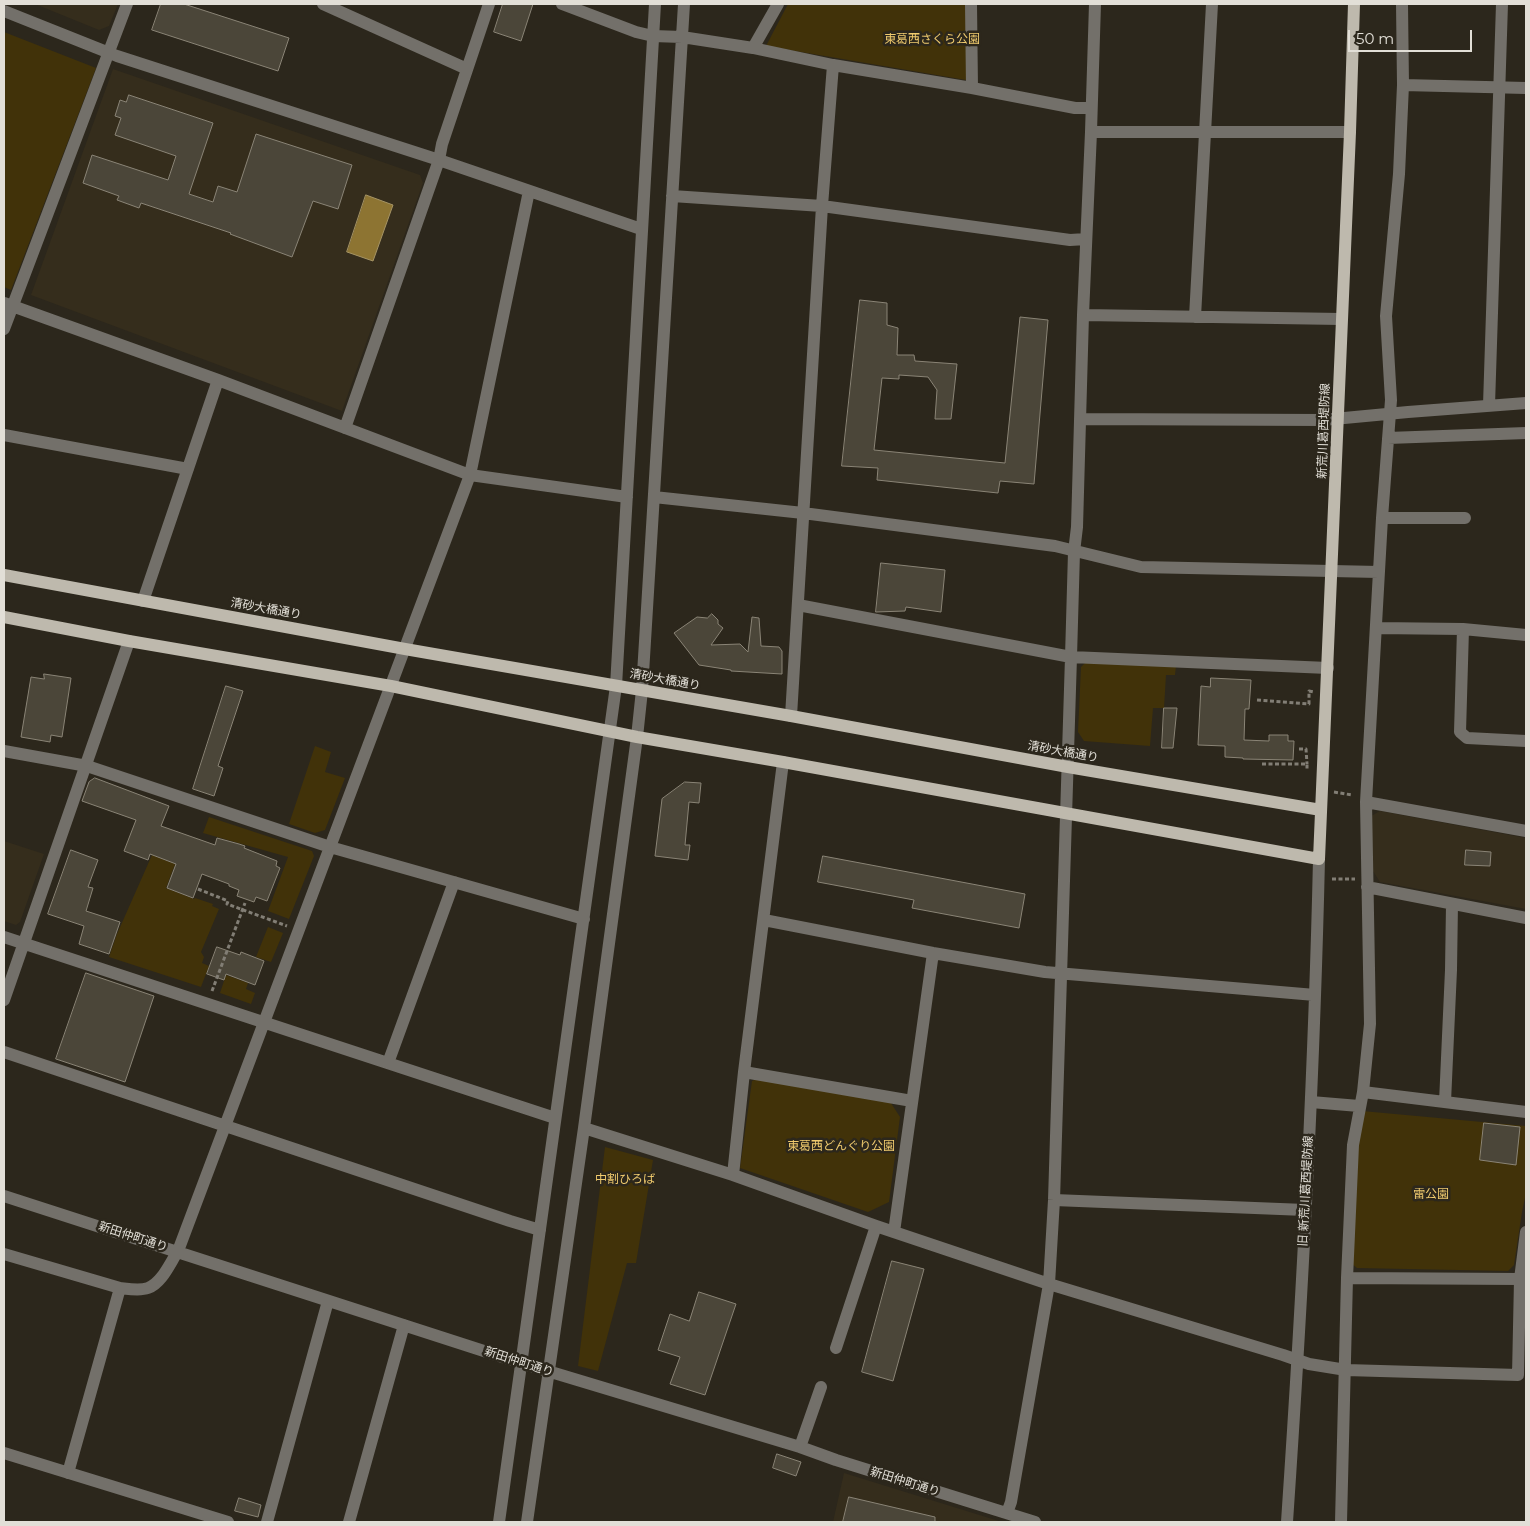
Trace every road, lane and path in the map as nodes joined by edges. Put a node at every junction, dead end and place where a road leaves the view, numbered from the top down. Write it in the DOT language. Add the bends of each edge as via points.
graph roads {
  1 [pos="127,4"];
  2 [pos="323,4"];
  3 [pos="489,4"];
  4 [pos="562,4"];
  5 [pos="655,4"];
  6 [pos="684,4"];
  7 [pos="778,4"];
  8 [pos="971,4"];
  9 [pos="1096,4"];
  10 [pos="1212,4"];
  11 [pos="1354,4"];
  12 [pos="1402,4"];
  13 [pos="1502,4"];
  14 [pos="4,11"];
  15 [pos="653,36"];
  16 [pos="682,37"];
  17 [pos="753,48"];
  18 [pos="108,53"];
  19 [pos="833,65"];
  20 [pos="467,69"];
  21 [pos="1403,85"];
  22 [pos="972,88"];
  23 [pos="1499,88"];
  24 [pos="1526,88"];
  25 [pos="1091,108"];
  26 [pos="1091,132"];
  27 [pos="1205,132"];
  28 [pos="1350,132"];
  29 [pos="439,160"];
  30 [pos="529,191"];
  31 [pos="672,196"];
  32 [pos="822,206"];
  33 [pos="641,229"];
  34 [pos="1086,239"];
  35 [pos="9,305"];
  36 [pos="1082,314"];
  37 [pos="1195,317"];
  38 [pos="1341,320"];
  39 [pos="4,329"];
  40 [pos="218,380"];
  41 [pos="1526,403"];
  42 [pos="1488,405"];
  43 [pos="1389,414"];
  44 [pos="1080,419"];
  45 [pos="1338,420"];
  46 [pos="345,428"];
  47 [pos="1526,433"];
  48 [pos="4,435"];
  49 [pos="1388,438"];
  50 [pos="188,469"];
  51 [pos="470,475"];
  52 [pos="627,497"];
  53 [pos="654,497"];
  54 [pos="803,513"];
  55 [pos="1382,518"];
  56 [pos="1465,518"];
  57 [pos="1074,552"];
  58 [pos="1332,570"];
  59 [pos="1379,572"];
  60 [pos="4,575"];
  61 [pos="143,601"];
  62 [pos="798,605"];
  63 [pos="4,617"];
  64 [pos="1376,628"];
  65 [pos="1463,629"];
  66 [pos="1526,636"];
  67 [pos="129,641"];
  68 [pos="405,649"];
  69 [pos="1071,657"];
  70 [pos="1328,668"];
  71 [pos="391,686"];
  72 [pos="616,686"];
  73 [pos="642,690"];
  74 [pos="1327,692"];
  75 [pos="1257,700"];
  76 [pos="791,716"];
  77 [pos="610,732"];
  78 [pos="636,737"];
  79 [pos="1526,741"];
  80 [pos="1299,748"];
  81 [pos="4,751"];
  82 [pos="784,762"];
  83 [pos="1262,764"];
  84 [pos="1307,764"];
  85 [pos="87,766"];
  86 [pos="1068,767"];
  87 [pos="1307,770"];
  88 [pos="1331,792"];
  89 [pos="1362,799"];
  90 [pos="1322,810"];
  91 [pos="1066,812"];
  92 [pos="1526,831"];
  93 [pos="330,847"];
  94 [pos="1320,859"];
  95 [pos="1329,878"];
  96 [pos="1355,879"];
  97 [pos="454,882"];
  98 [pos="1367,887"];
  99 [pos="198,890"];
  100 [pos="245,903"];
  101 [pos="1452,904"];
  102 [pos="242,910"];
  103 [pos="1526,918"];
  104 [pos="584,919"];
  105 [pos="764,920"];
  106 [pos="299,930"];
  107 [pos="4,937"];
  108 [pos="24,944"];
  109 [pos="933,953"];
  110 [pos="1060,974"];
  111 [pos="1315,995"];
  112 [pos="4,1000"];
  113 [pos="208,1003"];
  114 [pos="264,1021"];
  115 [pos="4,1052"];
  116 [pos="388,1063"];
  117 [pos="744,1072"];
  118 [pos="1363,1092"];
  119 [pos="912,1101"];
  120 [pos="1311,1102"];
  121 [pos="1445,1102"];
  122 [pos="1360,1106"];
  123 [pos="1526,1112"];
  124 [pos="556,1118"];
  125 [pos="225,1126"];
  126 [pos="584,1128"];
  127 [pos="734,1175"];
  128 [pos="4,1196"];
  129 [pos="1054,1200"];
  130 [pos="1305,1210"];
  131 [pos="876,1226"];
  132 [pos="540,1230"];
  133 [pos="894,1232"];
  134 [pos="1526,1232"];
  135 [pos="178,1251"];
  136 [pos="4,1254"];
  137 [pos="1347,1278"];
  138 [pos="1520,1279"];
  139 [pos="1049,1284"];
  140 [pos="120,1288"];
  141 [pos="328,1300"];
  142 [pos="404,1325"];
  143 [pos="836,1348"];
  144 [pos="1298,1361"];
  145 [pos="521,1363"];
  146 [pos="1346,1370"];
  147 [pos="548,1371"];
  148 [pos="820,1387"];
  149 [pos="800,1448"];
  150 [pos="4,1453"];
  151 [pos="68,1474"];
  152 [pos="1007,1513"];
  153 [pos="228,1522"];
  154 [pos="267,1522"];
  155 [pos="349,1522"];
  156 [pos="499,1522"];
  157 [pos="527,1522"];
  158 [pos="1035,1522"];
  159 [pos="1287,1522"];
  160 [pos="1341,1522"];
  1 -- 18 [label="street"];
  2 -- 20 [label="street"];
  3 -- 20 [label="street"];
  4 -- 15 [label="street"];
  5 -- 15 [label="street"];
  6 -- 16 [label="street"];
  7 -- 17 [label="street"];
  8 -- 22 [label="street"];
  9 -- 25 [label="street"];
  10 -- 27 [label="street"];
  11 -- 28 [label="main road, 新荒川葛西堤防線"];
  12 -- 21 [label="street"];
  13 -- 23 [label="street"];
  14 -- 18 [label="street"];
  15 -- 16 [label="street"];
  15 -- 33 [label="street"];
  16 -- 17 [label="street"];
  16 -- 31 [label="street"];
  17 -- 19 [label="street"];
  18 -- 29 [label="street"];
  18 -- 35 [label="street"];
  19 -- 22 [label="street"];
  19 -- 32 [label="street"];
  20 -- 29 [label="street"];
  21 -- 23 [label="street"];
  21 -- 43 [label="street" via="1386,316"];
  22 -- 25 [label="street" via="1075,108"];
  23 -- 24 [label="street"];
  23 -- 42 [label="street"];
  25 -- 26 [label="street"];
  26 -- 27 [label="street"];
  26 -- 34 [label="street"];
  27 -- 28 [label="street"];
  27 -- 37 [label="street"];
  28 -- 38 [label="main road, 新荒川葛西堤防線"];
  29 -- 30 [label="street"];
  29 -- 46 [label="street"];
  30 -- 33 [label="street"];
  30 -- 51 [label="street"];
  31 -- 32 [label="street"];
  31 -- 53 [label="street"];
  32 -- 34 [label="street" via="1070,240"];
  32 -- 54 [label="street"];
  33 -- 52 [label="street"];
  34 -- 36 [label="street"];
  35 -- 39 [label="street"];
  35 -- 40 [label="street"];
  36 -- 37 [label="street"];
  36 -- 44 [label="street"];
  37 -- 38 [label="street"];
  38 -- 45 [label="main road, 新荒川葛西堤防線"];
  40 -- 46 [label="street"];
  40 -- 50 [label="street"];
  41 -- 42 [label="street"];
  42 -- 43 [label="street"];
  43 -- 45 [label="street"];
  43 -- 49 [label="street"];
  44 -- 45 [label="street"];
  44 -- 57 [label="street"];
  45 -- 58 [label="main road, 新荒川葛西堤防線"];
  46 -- 51 [label="street"];
  47 -- 49 [label="street"];
  48 -- 50 [label="street"];
  49 -- 55 [label="street"];
  50 -- 61 [label="street"];
  51 -- 52 [label="street"];
  51 -- 68 [label="street"];
  52 -- 72 [label="street"];
  53 -- 54 [label="street"];
  53 -- 73 [label="street"];
  54 -- 57 [label="street" via="1055,546"];
  54 -- 62 [label="street"];
  55 -- 56 [label="street"];
  55 -- 59 [label="street"];
  57 -- 58 [label="street" via="1141,567"];
  57 -- 69 [label="street"];
  58 -- 59 [label="street"];
  58 -- 70 [label="main road, 新荒川葛西堤防線"];
  59 -- 64 [label="street"];
  60 -- 61 [label="main road, 清砂大橋通り"];
  61 -- 68 [label="main road, 清砂大橋通り"];
  62 -- 69 [label="street"];
  62 -- 76 [label="street"];
  63 -- 67 [label="main road"];
  64 -- 65 [label="street"];
  64 -- 89 [label="street"];
  65 -- 66 [label="street"];
  65 -- 79 [label="street" via="1460,732 1467,738"];
  67 -- 71 [label="main road"];
  67 -- 85 [label="street"];
  68 -- 71 [label="street"];
  68 -- 72 [label="main road, 清砂大橋通り"];
  69 -- 70 [label="street"];
  69 -- 86 [label="street"];
  70 -- 74 [label="main road, 新荒川葛西堤防線"];
  71 -- 77 [label="main road"];
  71 -- 93 [label="street"];
  72 -- 73 [label="main road, 清砂大橋通り"];
  72 -- 77 [label="street"];
  73 -- 76 [label="main road, 清砂大橋通り"];
  73 -- 78 [label="street"];
  74 -- 75 [label="path" via="1309,691 1309,704"];
  74 -- 90 [label="main road, 新荒川葛西堤防線"];
  76 -- 86 [label="main road, 清砂大橋通り"];
  77 -- 78 [label="main road"];
  77 -- 104 [label="street"];
  78 -- 82 [label="main road"];
  78 -- 126 [label="street"];
  80 -- 84 [label="path" via="1306,749"];
  81 -- 85 [label="street"];
  82 -- 91 [label="main road"];
  82 -- 105 [label="street"];
  83 -- 84 [label="path"];
  84 -- 87 [label="path"];
  85 -- 93 [label="street"];
  85 -- 108 [label="street"];
  86 -- 90 [label="main road, 清砂大橋通り"];
  86 -- 91 [label="street"];
  88 -- 89 [label="path"];
  89 -- 92 [label="street"];
  89 -- 98 [label="street"];
  90 -- 94 [label="main road, 新荒川葛西堤防線"];
  91 -- 94 [label="main road"];
  91 -- 110 [label="street"];
  93 -- 97 [label="street"];
  93 -- 106 [label="street"];
  94 -- 111 [label="street, 旧 新荒川葛西堤防線"];
  95 -- 96 [label="path"];
  97 -- 104 [label="street"];
  97 -- 116 [label="street"];
  98 -- 101 [label="street"];
  98 -- 118 [label="street" via="1370,1024"];
  99 -- 102 [label="path"];
  100 -- 102 [label="path"];
  101 -- 103 [label="street"];
  101 -- 121 [label="street"];
  102 -- 106 [label="path"];
  102 -- 113 [label="path"];
  104 -- 124 [label="street"];
  105 -- 109 [label="street"];
  105 -- 117 [label="street"];
  106 -- 114 [label="street"];
  107 -- 108 [label="street"];
  108 -- 112 [label="street"];
  108 -- 113 [label="street"];
  109 -- 110 [label="street"];
  109 -- 119 [label="street"];
  110 -- 111 [label="street"];
  110 -- 129 [label="street"];
  111 -- 120 [label="street, 旧 新荒川葛西堤防線"];
  113 -- 114 [label="street"];
  114 -- 116 [label="street"];
  114 -- 125 [label="street"];
  115 -- 125 [label="street"];
  116 -- 124 [label="street"];
  117 -- 119 [label="street"];
  117 -- 127 [label="street"];
  118 -- 121 [label="street"];
  118 -- 122 [label="street"];
  119 -- 133 [label="street"];
  120 -- 122 [label="street"];
  120 -- 130 [label="street, 旧 新荒川葛西堤防線"];
  121 -- 123 [label="street"];
  122 -- 137 [label="street" via="1353,1145"];
  124 -- 132 [label="street"];
  125 -- 132 [label="street"];
  125 -- 135 [label="street"];
  126 -- 127 [label="street"];
  126 -- 147 [label="street"];
  127 -- 131 [label="street"];
  128 -- 135 [label="street, 新田仲町通り"];
  129 -- 130 [label="street"];
  129 -- 139 [label="street"];
  130 -- 144 [label="street, 旧 新荒川葛西堤防線"];
  131 -- 133 [label="street"];
  131 -- 143 [label="street"];
  132 -- 145 [label="street"];
  133 -- 139 [label="street"];
  134 -- 138 [label="street"];
  135 -- 140 [label="street" via="162,1278 149,1288"];
  135 -- 141 [label="street, 新田仲町通り"];
  136 -- 140 [label="street"];
  137 -- 138 [label="street"];
  137 -- 146 [label="street"];
  138 -- 146 [label="street" via="1518,1375"];
  139 -- 144 [label="street"];
  139 -- 152 [label="street"];
  140 -- 151 [label="street"];
  141 -- 142 [label="street, 新田仲町通り"];
  141 -- 154 [label="street"];
  142 -- 145 [label="street, 新田仲町通り"];
  142 -- 155 [label="street"];
  144 -- 146 [label="street"];
  144 -- 159 [label="street, 旧 新荒川葛西堤防線"];
  145 -- 147 [label="street, 新田仲町通り"];
  145 -- 156 [label="street"];
  146 -- 160 [label="street"];
  147 -- 149 [label="street, 新田仲町通り"];
  147 -- 157 [label="street"];
  148 -- 149 [label="street"];
  149 -- 152 [label="street, 新田仲町通り"];
  150 -- 151 [label="street"];
  151 -- 153 [label="street"];
  152 -- 158 [label="street, 新田仲町通り"];
}
